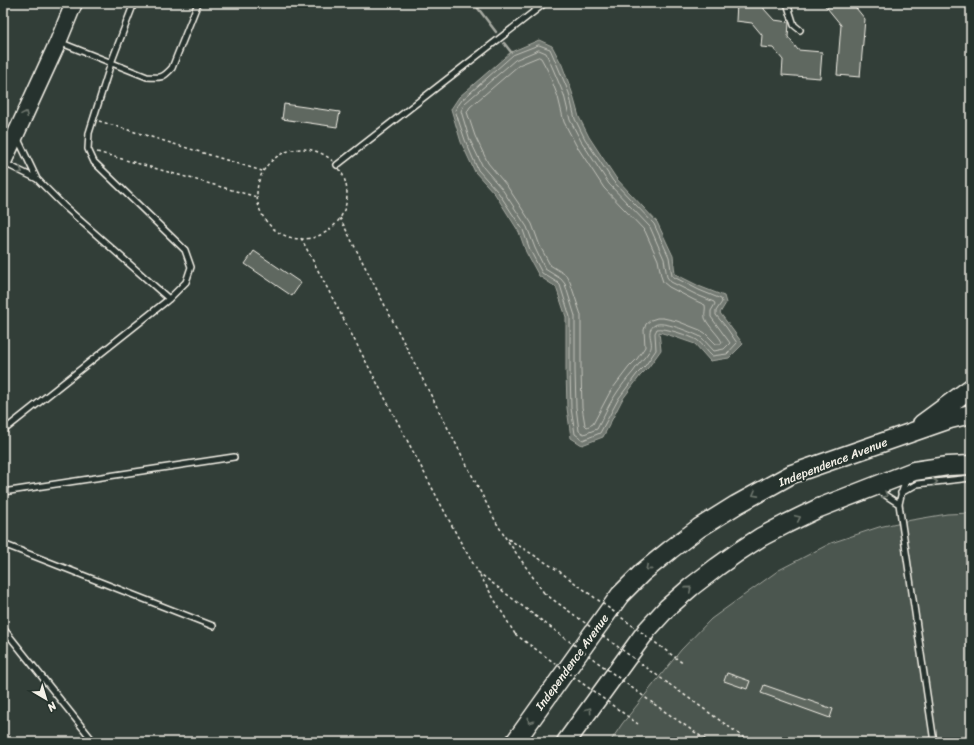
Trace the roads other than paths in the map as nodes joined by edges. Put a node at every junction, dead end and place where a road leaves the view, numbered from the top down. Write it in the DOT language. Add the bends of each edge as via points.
graph roads {
  1 [pos="74,3"];
  2 [pos="134,3"];
  3 [pos="198,3"];
  4 [pos="544,3"];
  5 [pos="787,3"];
  6 [pos="800,30"];
  7 [pos="58,42"];
  8 [pos="111,63"];
  9 [pos="16,135"];
  10 [pos="3,162"];
  11 [pos="337,165"];
  12 [pos="37,180"];
  13 [pos="169,299"];
  14 [pos="971,388"];
  15 [pos="971,401"];
  16 [pos="971,414"];
  17 [pos="3,431"];
  18 [pos="908,434"];
  19 [pos="234,457"];
  20 [pos="971,465"];
  21 [pos="914,472"];
  22 [pos="971,478"];
  23 [pos="869,489"];
  24 [pos="3,492"];
  25 [pos="901,493"];
  26 [pos="899,504"];
  27 [pos="3,544"];
  28 [pos="213,626"];
  29 [pos="3,628"];
  30 [pos="94,742"];
  31 [pos="515,742"];
  32 [pos="566,742"];
  33 [pos="934,742"];
  1 -- 7 [label="main road"];
  2 -- 8 [label="lane"];
  3 -- 8 [label="lane" via="172,68 166,75 158,78 147,77"];
  4 -- 11 [label="lane"];
  5 -- 6 [label="lane" via="794,25"];
  7 -- 8 [label="lane"];
  9 -- 7 [label="main road, one-way"];
  8 -- 13 [label="lane" via="90,132 88,149 94,162 185,250 191,267 186,282"];
  9 -- 10 [label="main road"];
  9 -- 12 [label="lane"];
  10 -- 12 [label="lane, one-way"];
  12 -- 13 [label="lane"];
  13 -- 17 [label="lane"];
  14 -- 18 [label="highway"];
  15 -- 18 [label="highway"];
  16 -- 18 [label="highway, Independence Avenue"];
  18 -- 31 [label="highway, Independence Avenue, one-way" via="792,474 699,528 670,550 620,595"];
  19 -- 24 [label="lane"];
  20 -- 21 [label="highway"];
  21 -- 23 [label="highway"];
  21 -- 25 [label="lane" via="905,482"];
  25 -- 22 [label="lane, one-way" via="917,484"];
  23 -- 26 [label="lane, one-way" via="882,493"];
  32 -- 23 [label="highway, one-way" via="647,630 668,608 717,566 786,524"];
  25 -- 26 [label="lane"];
  26 -- 33 [label="lane"];
  27 -- 28 [label="lane"];
  29 -- 30 [label="lane"];
}
